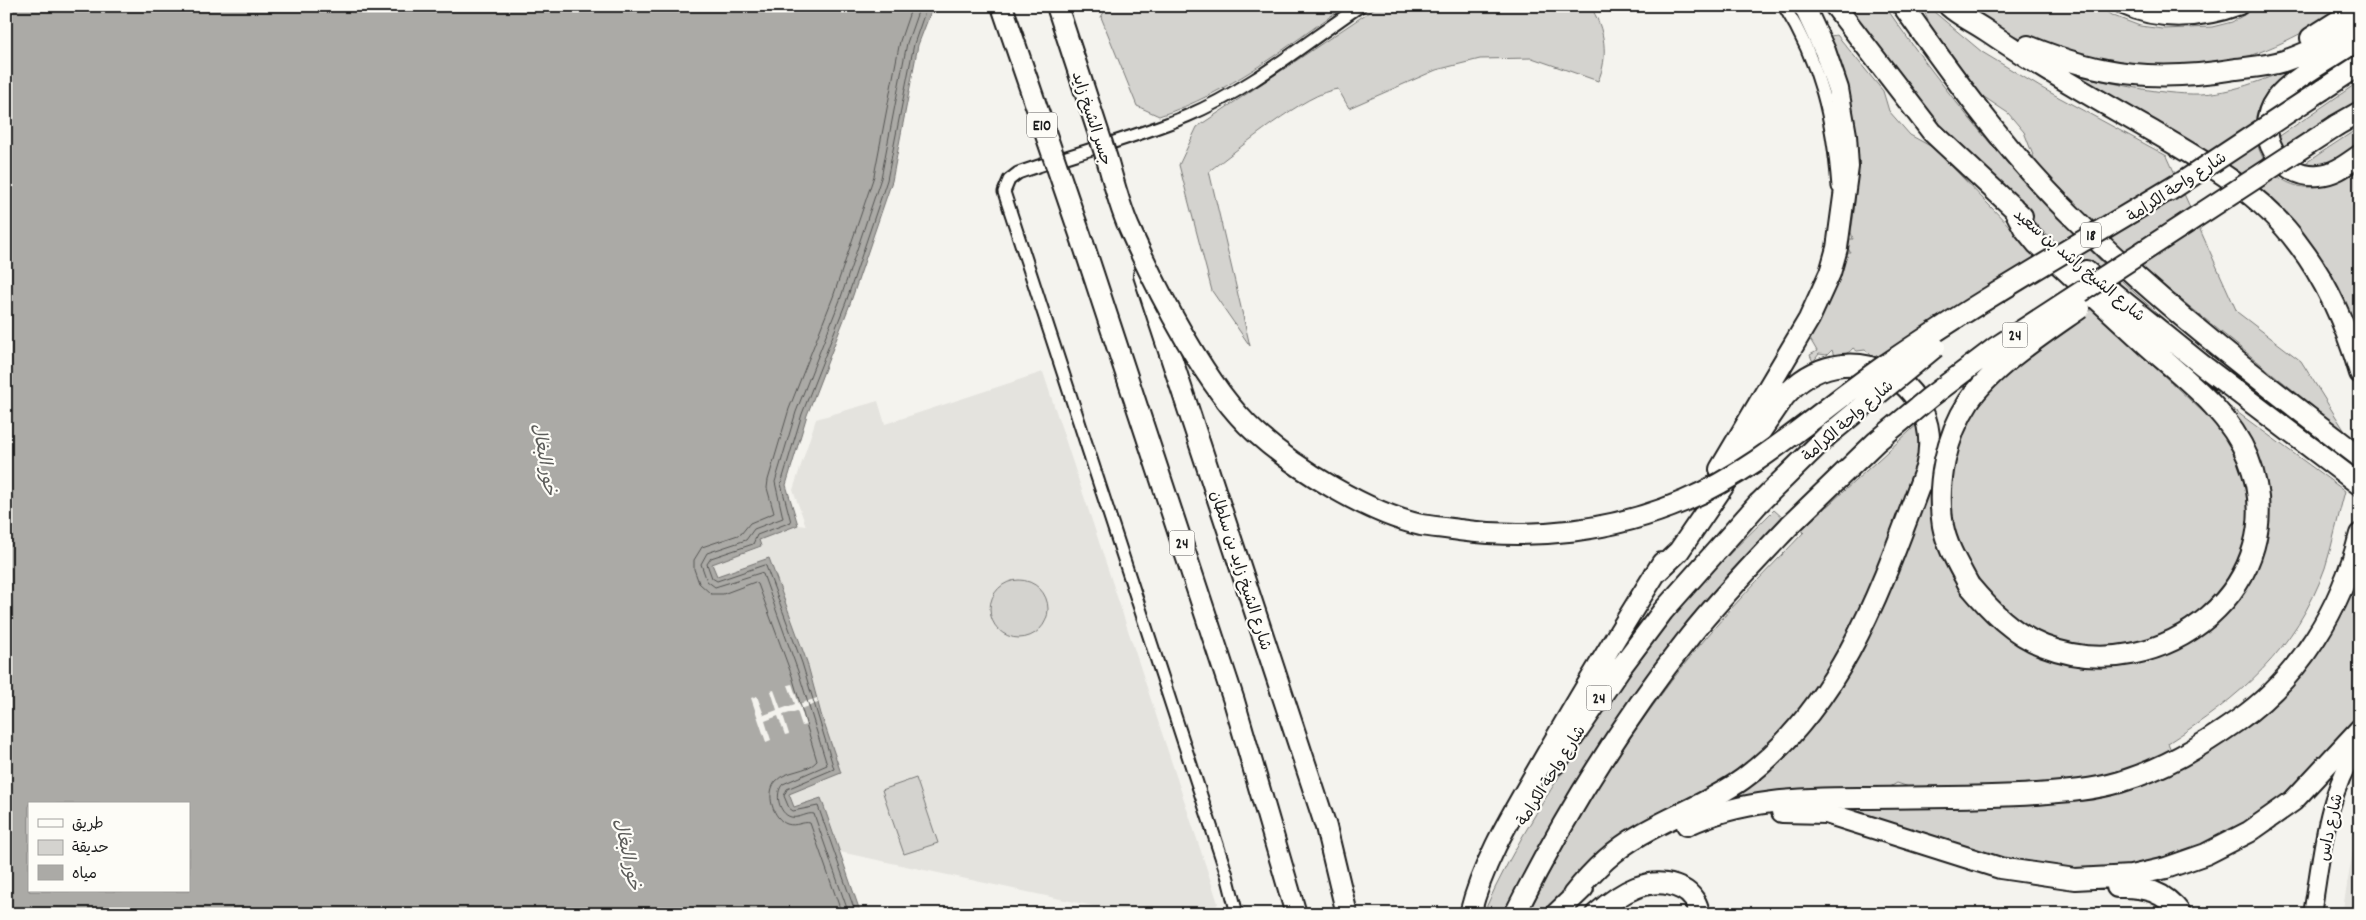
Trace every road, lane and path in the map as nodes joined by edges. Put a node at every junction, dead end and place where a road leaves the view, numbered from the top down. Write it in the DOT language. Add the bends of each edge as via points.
graph roads {
  1 [pos="1002,6"];
  2 [pos="1057,6"];
  3 [pos="1360,6"];
  4 [pos="1784,6"];
  5 [pos="1804,6"];
  6 [pos="1835,6"];
  7 [pos="1903,6"];
  8 [pos="1948,6"];
  9 [pos="2123,6"];
  10 [pos="2240,6"];
  11 [pos="2360,7"];
  12 [pos="1980,26"];
  13 [pos="2360,26"];
  14 [pos="2360,39"];
  15 [pos="2360,65"];
  16 [pos="2241,68"];
  17 [pos="2360,112"];
  18 [pos="2360,155"];
  19 [pos="2261,175"];
  20 [pos="2180,183"];
  21 [pos="2013,207"];
  22 [pos="1841,218"];
  23 [pos="1129,229"];
  24 [pos="1083,243"];
  25 [pos="2360,373"];
  26 [pos="2360,457"];
  27 [pos="2360,485"];
  28 [pos="2360,534"];
  29 [pos="1655,574"];
  30 [pos="2360,729"];
  31 [pos="2360,745"];
  32 [pos="1668,834"];
  33 [pos="1951,853"];
  34 [pos="1573,895"];
  35 [pos="1236,914"];
  36 [pos="1296,914"];
  37 [pos="1348,914"];
  38 [pos="1470,914"];
  39 [pos="1515,914"];
  40 [pos="1556,914"];
  41 [pos="1596,914"];
  42 [pos="1699,914"];
  43 [pos="2180,914"];
  44 [pos="2312,914"];
  1 -- 24 [label="highway, E10, bridge"];
  2 -- 23 [label="highway, جسر الشيخ زايد, bridge"];
  3 -- 35 [label="street" via="1234,93 1188,116 1018,173 1009,180 1004,192 1227,875"];
  4 -- 22 [label="street" via="1807,50 1823,91 1834,139"];
  5 -- 22 [label="highway" via="1826,51 1840,98 1848,167"];
  6 -- 21 [label="highway, شارع الشيخ راشد بن سعيد / 18" via="1932,132"];
  7 -- 26 [label="highway, شارع الشيخ راشد بن سعيد / 18" via="2002,139 2074,219 2144,285"];
  8 -- 12 [label="highway"];
  9 -- 10 [label="street" via="2141,13 2172,18 2207,16"];
  11 -- 16 [label="highway" via="2292,48"];
  12 -- 16 [label="highway" via="2054,57 2125,74 2190,76"];
  12 -- 25 [label="highway" via="2070,84 2187,151 2270,212 2298,242 2331,296 2344,323"];
  13 -- 16 [label="highway" via="2282,62"];
  14 -- 18 [label="highway" via="2285,90 2271,107 2267,130 2268,141 2280,160 2299,173 2310,176 2332,172"];
  15 -- 20 [label="highway, شارع واحة الكرامة / 24, bridge"];
  17 -- 19 [label="highway, 24, bridge"];
  19 -- 21 [label="highway, bridge" via="2038,338 1992,376 1970,400 1947,452 1941,490 1943,526 1951,551 1969,585 1989,609 2013,630 2044,646 2085,657 2124,656 2163,646 2192,630 2220,608 2250,557 2258,512 2256,484 2234,430 2197,391 2037,244"];
  19 -- 39 [label="highway, 24, bridge" via="1994,348 1876,442 1792,524 1691,635 1648,692 1575,802"];
  20 -- 23 [label="highway, bridge" via="1974,307 1728,478 1686,501 1646,516 1546,533 1500,535 1420,524 1382,512 1311,474 1254,431 1219,389 1182,332"];
  20 -- 38 [label="highway, شارع واحة الكرامة / 24, bridge" via="1934,348 1835,429 1758,504 1663,611 1616,675 1544,781"];
  21 -- 27 [label="highway, شارع الشيخ راشد بن سعيد / 18" via="2077,264"];
  22 -- 29 [label="highway" via="1830,272 1820,297 1767,393"];
  23 -- 37 [label="highway, شارع الشيخ زايد بن سلطان, bridge" via="1322,818"];
  24 -- 36 [label="highway, 24" via="1234,701"];
  28 -- 32 [label="highway" via="2328,618 2295,665 2248,714 2168,763 2119,782 2062,792 1770,802 1716,813"];
  29 -- 34 [label="highway" via="1679,551 1777,406 1803,378 1828,366 1863,366 1898,380 1918,400 1929,433 1926,468 1868,615 1829,688 1790,736 1756,769 1714,797 1628,842 1596,868"];
  29 -- 38 [label="highway" via="1590,677 1520,800 1481,878"];
  30 -- 33 [label="highway" via="2293,800 2249,832 2206,854 2166,868 2131,876 2075,879 2000,868"];
  31 -- 44 [label="street, شارع داس" via="2349,760 2338,786 2327,827"];
  32 -- 33 [label="highway" via="1734,817 1780,812 1826,813"];
  32 -- 34 [label="highway" via="1620,859"];
  33 -- 43 [label="highway" via="1984,870 2033,882 2084,888 2145,888 2161,895"];
  34 -- 40 [label="highway"];
  41 -- 42 [label="highway" via="1625,892 1641,885 1658,883 1686,891 1693,898"];
}
